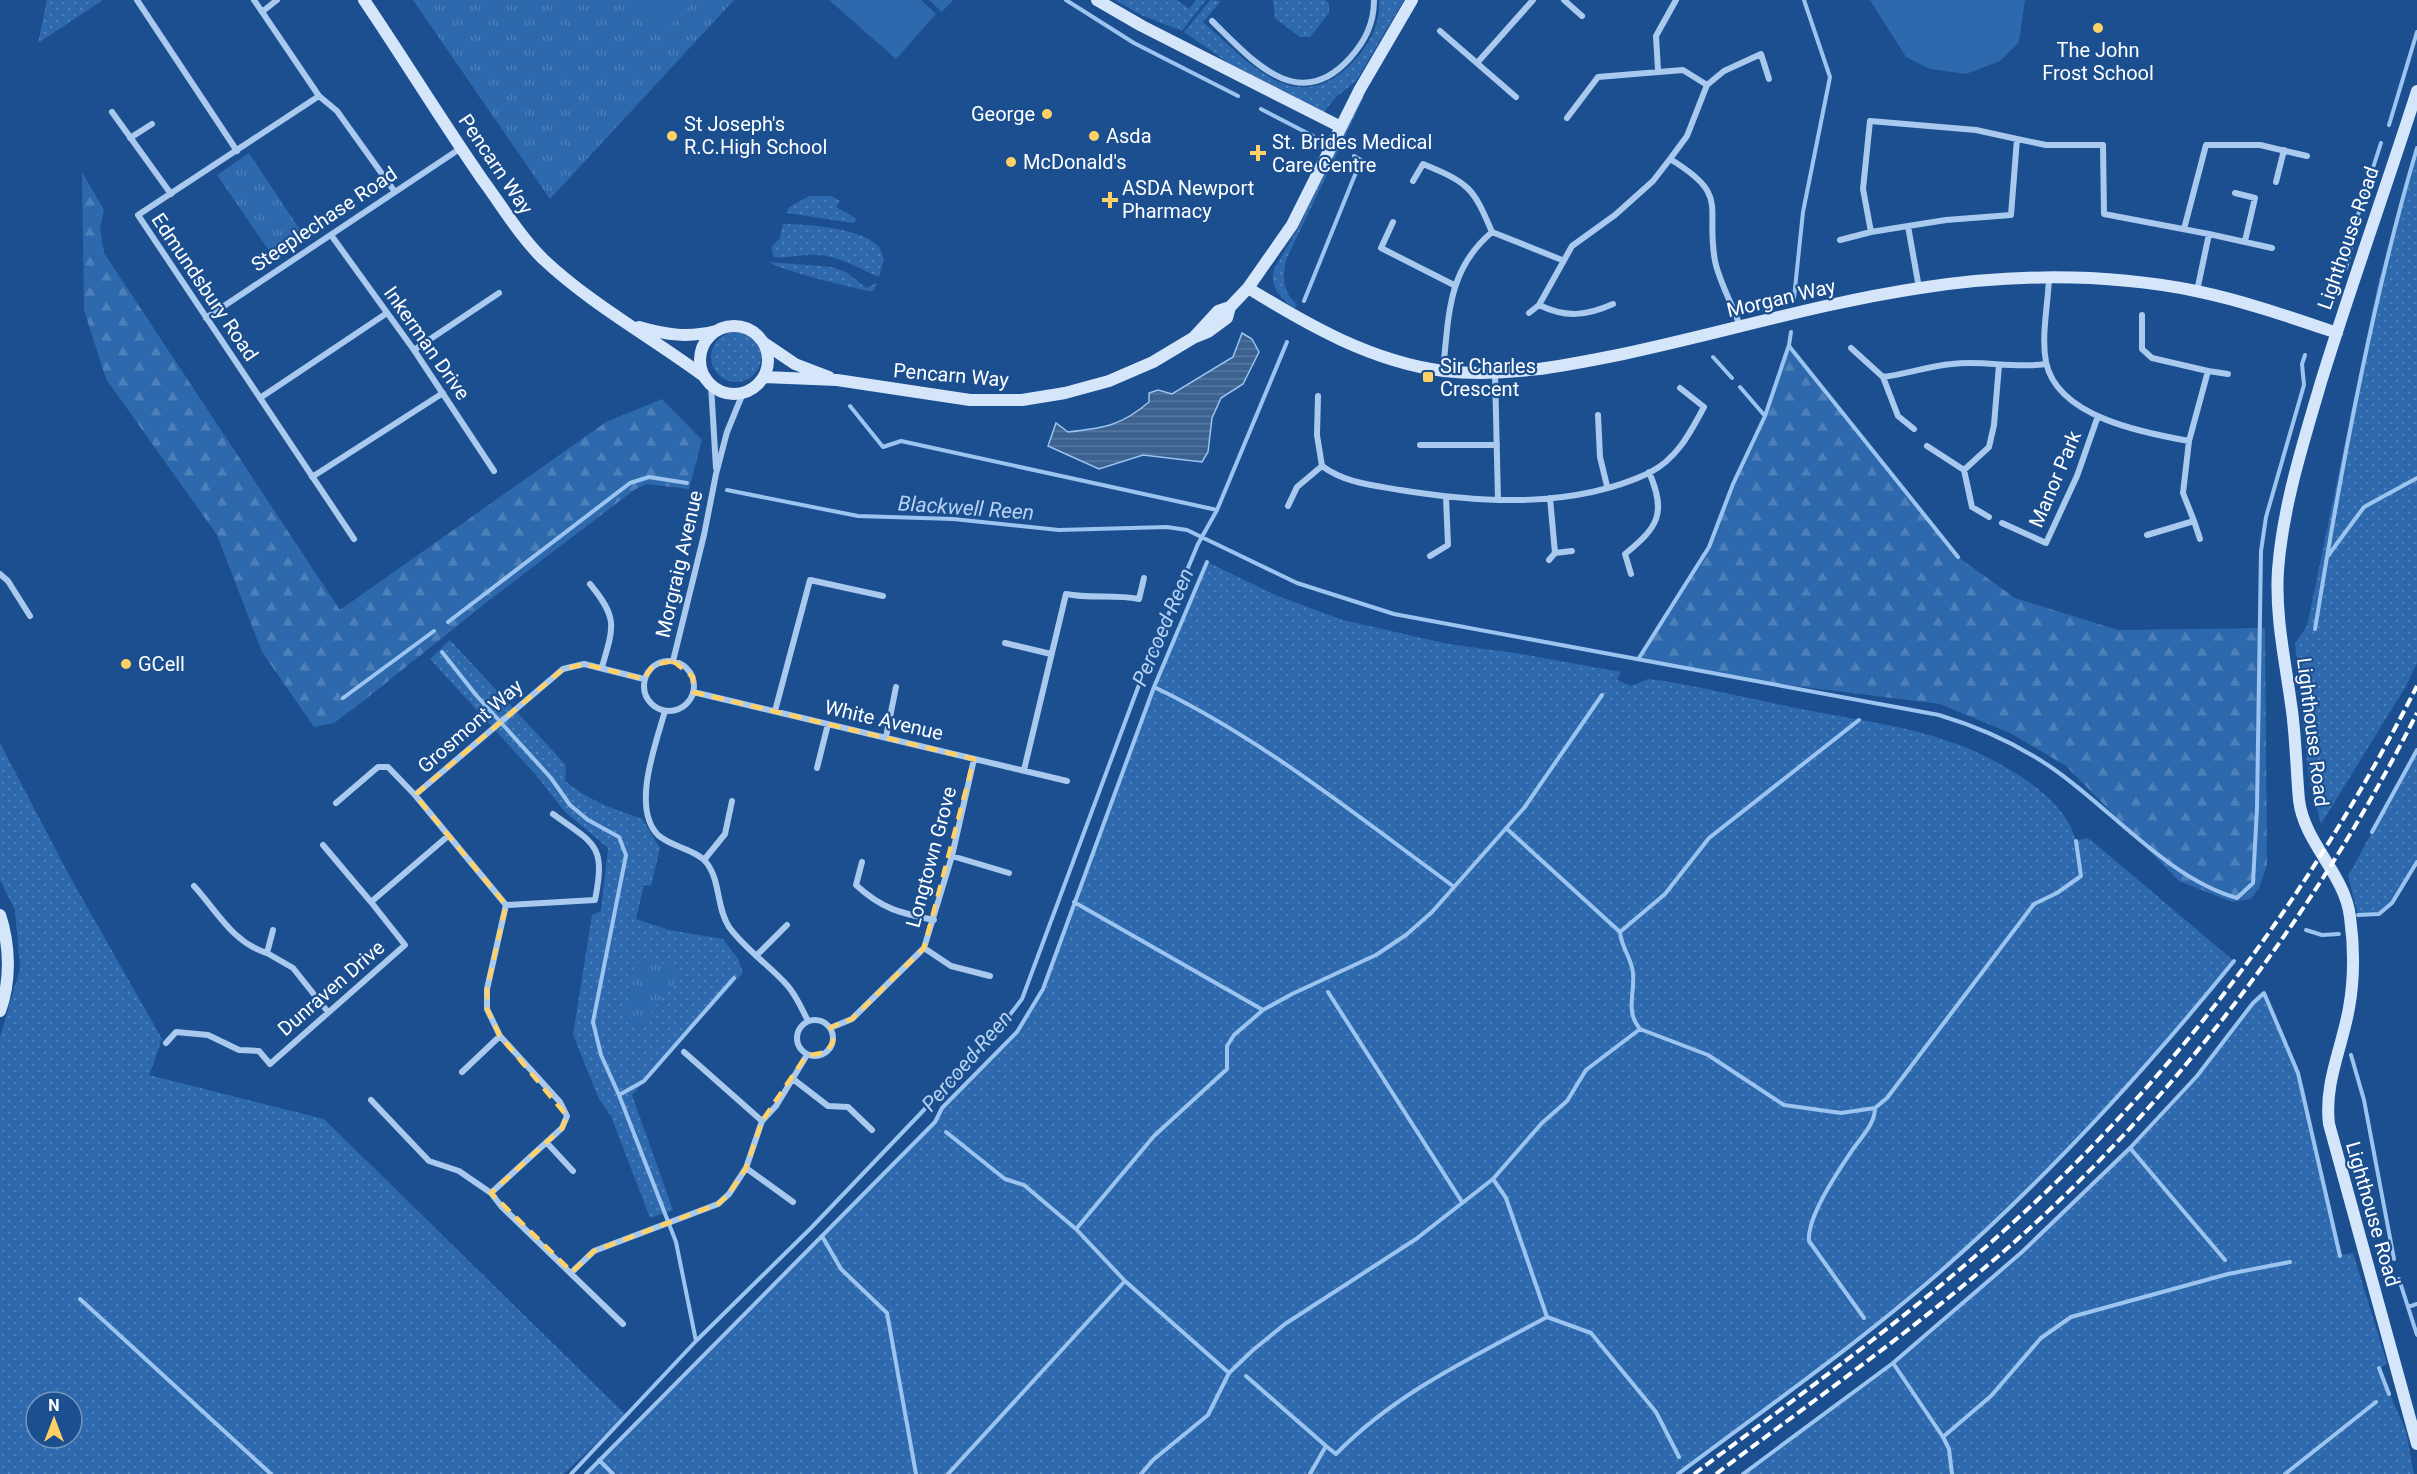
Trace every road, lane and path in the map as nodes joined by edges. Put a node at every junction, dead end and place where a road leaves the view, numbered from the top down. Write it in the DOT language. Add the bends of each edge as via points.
graph roads {
  1 [pos="137,0"];
  2 [pos="254,0"];
  3 [pos="277,0"];
  4 [pos="364,0"];
  5 [pos="1097,0"];
  6 [pos="1374,0"];
  7 [pos="1412,0"];
  8 [pos="1533,0"];
  9 [pos="1564,0"];
  10 [pos="1676,0"];
  11 [pos="262,12"];
  12 [pos="1582,16"];
  13 [pos="1212,21"];
  14 [pos="1440,31"];
  15 [pos="1477,63"];
  16 [pos="1658,70"];
  17 [pos="1769,79"];
  18 [pos="1707,85"];
  19 [pos="2417,91"];
  20 [pos="319,96"];
  21 [pos="1516,97"];
  22 [pos="112,112"];
  23 [pos="1567,118"];
  24 [pos="152,124"];
  25 [pos="1341,128"];
  26 [pos="130,138"];
  27 [pos="2017,139"];
  28 [pos="461,148"];
  29 [pos="2284,150"];
  30 [pos="237,151"];
  31 [pos="2307,156"];
  32 [pos="1670,159"];
  33 [pos="1413,181"];
  34 [pos="2276,182"];
  35 [pos="395,192"];
  36 [pos="2235,193"];
  37 [pos="171,194"];
  38 [pos="1393,222"];
  39 [pos="1908,226"];
  40 [pos="2184,229"];
  41 [pos="1492,232"];
  42 [pos="1871,232"];
  43 [pos="2209,234"];
  44 [pos="331,235"];
  45 [pos="1840,240"];
  46 [pos="2245,241"];
  47 [pos="2272,248"];
  48 [pos="1562,260"];
  49 [pos="2049,278"];
  50 [pos="1454,285"];
  51 [pos="1248,288"];
  52 [pos="1919,288"];
  53 [pos="2197,291"];
  54 [pos="499,293"];
  55 [pos="1613,304"];
  56 [pos="1539,305"];
  57 [pos="387,313"];
  58 [pos="1529,313"];
  59 [pos="2142,315"];
  60 [pos="206,318"];
  61 [pos="627,323"];
  62 [pos="1740,327"];
  63 [pos="717,331"];
  64 [pos="2337,333"];
  65 [pos="764,343"];
  66 [pos="1851,348"];
  67 [pos="414,350"];
  68 [pos="2046,364"];
  69 [pos="2000,365"];
  70 [pos="1443,370"];
  71 [pos="2208,371"];
  72 [pos="1495,373"];
  73 [pos="2228,374"];
  74 [pos="764,377"];
  75 [pos="1883,377"];
  76 [pos="837,380"];
  77 [pos="708,381"];
  78 [pos="1680,388"];
  79 [pos="443,393"];
  80 [pos="743,393"];
  81 [pos="1318,396"];
  82 [pos="260,398"];
  83 [pos="1598,415"];
  84 [pos="2098,416"];
  85 [pos="1914,429"];
  86 [pos="2189,441"];
  87 [pos="1420,445"];
  88 [pos="1497,445"];
  89 [pos="1928,446"];
  90 [pos="1322,466"];
  91 [pos="1964,470"];
  92 [pos="494,471"];
  93 [pos="1649,472"];
  94 [pos="716,474"];
  95 [pos="312,477"];
  96 [pos="1607,486"];
  97 [pos="1446,497"];
  98 [pos="1550,498"];
  99 [pos="1498,500"];
  100 [pos="1288,506"];
  101 [pos="1989,517"];
  102 [pos="2194,521"];
  103 [pos="2002,523"];
  104 [pos="2147,535"];
  105 [pos="354,539"];
  106 [pos="2200,539"];
  107 [pos="1572,551"];
  108 [pos="1555,553"];
  109 [pos="1430,556"];
  110 [pos="1549,560"];
  111 [pos="0,574"];
  112 [pos="1631,574"];
  113 [pos="1144,578"];
  114 [pos="590,584"];
  115 [pos="883,596"];
  116 [pos="30,616"];
  117 [pos="1005,643"];
  118 [pos="1051,654"];
  119 [pos="673,661"];
  120 [pos="602,667"];
  121 [pos="644,679"];
  122 [pos="896,687"];
  123 [pos="693,692"];
  124 [pos="665,711"];
  125 [pos="775,711"];
  126 [pos="828,724"];
  127 [pos="886,737"];
  128 [pos="974,759"];
  129 [pos="817,768"];
  130 [pos="1024,770"];
  131 [pos="1066,781"];
  132 [pos="415,795"];
  133 [pos="732,801"];
  134 [pos="336,803"];
  135 [pos="553,814"];
  136 [pos="448,836"];
  137 [pos="323,845"];
  138 [pos="952,856"];
  139 [pos="704,860"];
  140 [pos="862,862"];
  141 [pos="1009,873"];
  142 [pos="194,885"];
  143 [pos="371,902"];
  144 [pos="506,905"];
  145 [pos="0,915"];
  146 [pos="934,920"];
  147 [pos="787,924"];
  148 [pos="273,930"];
  149 [pos="924,948"];
  150 [pos="267,953"];
  151 [pos="756,956"];
  152 [pos="990,976"];
  153 [pos="0,1011"];
  154 [pos="328,1012"];
  155 [pos="808,1021"];
  156 [pos="830,1028"];
  157 [pos="500,1036"];
  158 [pos="166,1043"];
  159 [pos="684,1052"];
  160 [pos="807,1055"];
  161 [pos="462,1072"];
  162 [pos="793,1079"];
  163 [pos="371,1100"];
  164 [pos="762,1121"];
  165 [pos="872,1130"];
  166 [pos="547,1143"];
  167 [pos="746,1168"];
  168 [pos="573,1171"];
  169 [pos="491,1193"];
  170 [pos="793,1202"];
  171 [pos="572,1272"];
  172 [pos="623,1324"];
  173 [pos="2417,1444"];
  1 -- 30 [label="street"];
  2 -- 11 [label="street"];
  3 -- 11 [label="street"];
  4 -- 28 [label="street, Pencarn Way"];
  5 -- 25 [label="street"];
  6 -- 13 [label="street" via="1369,31 1352,56 1325,78 1304,84 1276,77"];
  7 -- 25 [label="street, Pencarn Way" via="1386,40"];
  8 -- 15 [label="street"];
  9 -- 12 [label="street"];
  10 -- 16 [label="street" via="1656,36"];
  11 -- 20 [label="street"];
  14 -- 15 [label="street"];
  15 -- 21 [label="street"];
  16 -- 18 [label="street" via="1683,70"];
  16 -- 23 [label="street" via="1598,77"];
  17 -- 18 [label="street" via="1761,54 1724,71"];
  18 -- 32 [label="street" via="1686,136"];
  19 -- 64 [label="street, Lighthouse Road"];
  20 -- 30 [label="street, Edmundsbury Road"];
  20 -- 35 [label="street" via="337,111"];
  22 -- 26 [label="street"];
  24 -- 26 [label="street"];
  25 -- 51 [label="street, Pencarn Way" via="1292,225"];
  26 -- 37 [label="street"];
  27 -- 39 [label="street" via="2011,215"];
  27 -- 40 [label="street" via="2046,145 2103,145 2104,214"];
  27 -- 42 [label="street" via="1976,130 1870,122 1863,189"];
  28 -- 35 [label="street, Steeplechase Road"];
  28 -- 61 [label="street, Pencarn Way" via="517,229 542,257 600,307"];
  29 -- 31 [label="street"];
  29 -- 34 [label="street"];
  29 -- 40 [label="street" via="2241,143 2206,145"];
  30 -- 37 [label="street, Edmundsbury Road"];
  32 -- 48 [label="street" via="1653,181 1572,246"];
  32 -- 62 [label="street" via="1710,192 1715,214 1716,263"];
  33 -- 41 [label="street" via="1424,164 1460,181 1477,197"];
  35 -- 44 [label="street, Steeplechase Road"];
  36 -- 46 [label="street" via="2255,198"];
  37 -- 60 [label="street, Edmundsbury Road" via="138,215"];
  38 -- 50 [label="street" via="1381,248"];
  39 -- 42 [label="street"];
  39 -- 52 [label="street"];
  40 -- 43 [label="street"];
  41 -- 48 [label="street"];
  41 -- 50 [label="street" via="1474,247"];
  42 -- 45 [label="street"];
  43 -- 46 [label="street"];
  43 -- 53 [label="street"];
  44 -- 57 [label="street, Inkerman Drive"];
  44 -- 60 [label="street, Steeplechase Road"];
  46 -- 47 [label="street"];
  48 -- 56 [label="street"];
  49 -- 52 [label="street, Morgan Way"];
  49 -- 53 [label="street, Morgan Way"];
  49 -- 68 [label="street"];
  50 -- 70 [label="street"];
  51 -- 70 [label="street, Morgan Way" via="1343,340 1399,361"];
  51 -- 76 [label="street, Pencarn Way" via="1230,307 1218,311 1193,338 1153,362 1109,381 1065,393 1022,400 970,400"];
  52 -- 62 [label="street, Morgan Way"];
  53 -- 64 [label="street, Morgan Way"];
  54 -- 67 [label="street"];
  55 -- 56 [label="street" via="1560,315"];
  56 -- 58 [label="street"];
  57 -- 67 [label="street, Inkerman Drive"];
  57 -- 82 [label="street"];
  59 -- 71 [label="street" via="2142,349 2152,358"];
  60 -- 82 [label="street, Edmundsbury Road"];
  61 -- 63 [label="street, Pencarn Way" via="673,336 694,337"];
  61 -- 77 [label="street, Pencarn Way"];
  62 -- 72 [label="street, Morgan Way" via="1577,363"];
  63 -- 65 [label="street" via="734,326 744,328"];
  63 -- 77 [label="street" via="703,346 700,357"];
  64 -- 173 [label="street, Lighthouse Road" via="2291,485 2281,536 2278,614 2292,708 2300,804 2310,830 2344,888 2350,916 2353,946 2349,1008 2328,1088 2329,1124"];
  65 -- 74 [label="street" via="768,360"];
  65 -- 76 [label="street, Pencarn Way" via="795,364"];
  66 -- 75 [label="street"];
  67 -- 79 [label="street, Inkerman Drive"];
  68 -- 69 [label="street" via="2021,368"];
  68 -- 84 [label="street, Manor Park" via="2059,388"];
  69 -- 75 [label="street" via="1950,364"];
  69 -- 91 [label="street" via="1989,447"];
  70 -- 72 [label="street, Morgan Way"];
  71 -- 73 [label="street"];
  71 -- 86 [label="street"];
  72 -- 88 [label="street"];
  74 -- 76 [label="street, Pencarn Way"];
  74 -- 80 [label="street"];
  75 -- 85 [label="street" via="1899,416"];
  77 -- 80 [label="street" via="732,394"];
  77 -- 94 [label="street, Morgraig Avenue"];
  78 -- 93 [label="street" via="1704,407 1670,459"];
  79 -- 92 [label="street, Inkerman Drive"];
  79 -- 95 [label="street"];
  80 -- 94 [label="street, Morgraig Avenue"];
  81 -- 90 [label="street" via="1317,435"];
  82 -- 95 [label="street, Edmundsbury Road"];
  83 -- 96 [label="street" via="1600,457"];
  84 -- 86 [label="street, Manor Park" via="2140,432"];
  84 -- 103 [label="street, Manor Park" via="2077,476 2046,543"];
  86 -- 102 [label="street" via="2183,493"];
  87 -- 88 [label="street"];
  88 -- 99 [label="street"];
  89 -- 91 [label="street"];
  90 -- 97 [label="street" via="1355,482"];
  90 -- 100 [label="street" via="1297,488"];
  91 -- 101 [label="street" via="1972,507"];
  93 -- 96 [label="street"];
  93 -- 112 [label="street" via="1657,491 1659,511 1650,533 1625,554"];
  94 -- 119 [label="street, Morgraig Avenue"];
  95 -- 105 [label="street, Edmundsbury Road"];
  96 -- 98 [label="street"];
  97 -- 99 [label="street"];
  97 -- 109 [label="street" via="1448,545"];
  98 -- 99 [label="street"];
  98 -- 108 [label="street"];
  102 -- 104 [label="street"];
  102 -- 106 [label="street"];
  107 -- 108 [label="street"];
  108 -- 110 [label="street"];
  111 -- 116 [label="street" via="8,580"];
  113 -- 118 [label="street" via="1139,599 1066,594"];
  114 -- 120 [label="street" via="607,605 612,621"];
  115 -- 125 [label="street" via="810,580"];
  117 -- 118 [label="street"];
  118 -- 130 [label="street"];
  119 -- 121 [label="street, Morgraig Avenue" via="661,661"];
  119 -- 123 [label="street, Morgraig Avenue" via="684,665 693,677"];
  120 -- 121 [label="street, Grosmont Way"];
  120 -- 132 [label="street, Grosmont Way" via="584,664 563,669"];
  121 -- 124 [label="street" via="646,698"];
  122 -- 127 [label="street"];
  123 -- 124 [label="street" via="680,709"];
  123 -- 125 [label="street, White Avenue"];
  124 -- 139 [label="street" via="648,775 646,807 657,834"];
  125 -- 126 [label="street, White Avenue"];
  126 -- 127 [label="street, White Avenue"];
  126 -- 129 [label="street"];
  127 -- 128 [label="street, White Avenue"];
  128 -- 130 [label="street, White Avenue"];
  128 -- 138 [label="street, Longtown Grove"];
  130 -- 131 [label="street, White Avenue"];
  132 -- 134 [label="street" via="388,767 378,767"];
  132 -- 136 [label="street, Grosmont Way"];
  133 -- 139 [label="street" via="725,834"];
  135 -- 144 [label="street" via="592,843 600,858 595,900"];
  136 -- 143 [label="street"];
  136 -- 144 [label="street, Grosmont Way"];
  137 -- 143 [label="street"];
  138 -- 141 [label="street"];
  138 -- 146 [label="street, Longtown Grove"];
  139 -- 151 [label="street" via="713,874 728,924"];
  140 -- 146 [label="street" via="856,885 869,897 897,912"];
  142 -- 150 [label="street" via="233,933 250,948"];
  143 -- 154 [label="street, Dunraven Drive" via="405,945"];
  144 -- 157 [label="street" via="487,989 487,1009"];
  145 -- 153 [label="street" via="7,953 7,982"];
  146 -- 149 [label="street, Longtown Grove"];
  147 -- 151 [label="street"];
  148 -- 150 [label="street"];
  149 -- 152 [label="street" via="951,966"];
  149 -- 156 [label="street, Longtown Grove" via="852,1019"];
  150 -- 154 [label="street" via="293,968"];
  151 -- 155 [label="street" via="789,987"];
  154 -- 158 [label="street, Dunraven Drive" via="270,1064 259,1052 239,1050 208,1035 176,1032"];
  155 -- 156 [label="street" via="819,1020"];
  155 -- 160 [label="street" via="796,1037 799,1048"];
  156 -- 160 [label="street" via="830,1048 818,1056"];
  157 -- 161 [label="street"];
  157 -- 166 [label="street" via="560,1102 567,1116 562,1128"];
  159 -- 164 [label="street"];
  160 -- 162 [label="street"];
  162 -- 164 [label="street"];
  162 -- 165 [label="street" via="828,1106 849,1107"];
  163 -- 169 [label="street" via="429,1161 459,1171"];
  164 -- 167 [label="street"];
  166 -- 168 [label="street"];
  166 -- 169 [label="street"];
  167 -- 170 [label="street"];
  167 -- 171 [label="street" via="718,1204 594,1251"];
  169 -- 171 [label="street"];
  171 -- 172 [label="street"];
}
